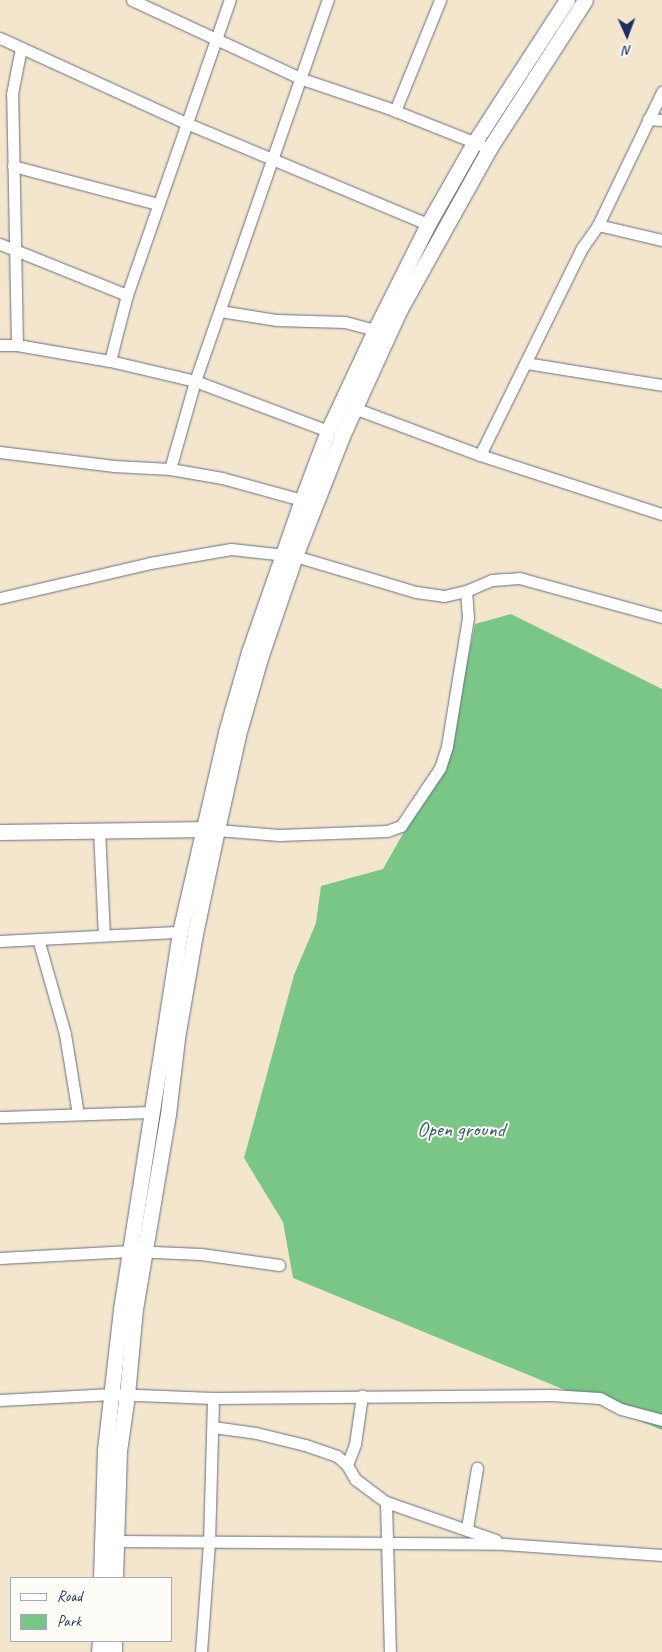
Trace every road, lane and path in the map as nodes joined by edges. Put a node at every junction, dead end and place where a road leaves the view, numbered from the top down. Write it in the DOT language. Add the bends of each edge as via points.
graph roads {
  1 [pos="132,0"];
  2 [pos="230,0"];
  3 [pos="328,0"];
  4 [pos="440,0"];
  5 [pos="567,0"];
  6 [pos="584,0"];
  7 [pos="0,38"];
  8 [pos="216,39"];
  9 [pos="21,48"];
  10 [pos="302,78"];
  11 [pos="662,92"];
  12 [pos="394,111"];
  13 [pos="648,119"];
  14 [pos="662,120"];
  15 [pos="186,123"];
  16 [pos="474,143"];
  17 [pos="489,149"];
  18 [pos="274,160"];
  19 [pos="13,166"];
  20 [pos="158,204"];
  21 [pos="428,224"];
  22 [pos="598,225"];
  23 [pos="662,240"];
  24 [pos="0,244"];
  25 [pos="15,250"];
  26 [pos="127,295"];
  27 [pos="220,311"];
  28 [pos="375,330"];
  29 [pos="0,345"];
  30 [pos="17,345"];
  31 [pos="110,361"];
  32 [pos="526,363"];
  33 [pos="195,381"];
  34 [pos="662,385"];
  35 [pos="354,408"];
  36 [pos="328,432"];
  37 [pos="0,452"];
  38 [pos="480,455"];
  39 [pos="170,469"];
  40 [pos="309,502"];
  41 [pos="662,514"];
  42 [pos="288,555"];
  43 [pos="466,592"];
  44 [pos="0,598"];
  45 [pos="662,617"];
  46 [pos="210,829"];
  47 [pos="99,830"];
  48 [pos="0,832"];
  49 [pos="180,932"];
  50 [pos="104,935"];
  51 [pos="38,939"];
  52 [pos="0,941"];
  53 [pos="153,1112"];
  54 [pos="78,1114"];
  55 [pos="0,1117"];
  56 [pos="138,1251"];
  57 [pos="0,1258"];
  58 [pos="280,1265"];
  59 [pos="112,1394"];
  60 [pos="127,1394"];
  61 [pos="362,1396"];
  62 [pos="213,1398"];
  63 [pos="0,1400"];
  64 [pos="662,1420"];
  65 [pos="212,1427"];
  66 [pos="346,1465"];
  67 [pos="477,1468"];
  68 [pos="386,1502"];
  69 [pos="467,1528"];
  70 [pos="116,1541"];
  71 [pos="386,1541"];
  72 [pos="209,1543"];
  73 [pos="504,1544"];
  74 [pos="662,1555"];
  75 [pos="100,1577"];
  76 [pos="115,1577"];
  77 [pos="201,1652"];
  78 [pos="390,1652"];
  1 -- 8 [label="street"];
  2 -- 8 [label="street"];
  3 -- 10 [label="street"];
  4 -- 12 [label="street"];
  5 -- 16 [label="main road"];
  6 -- 17 [label="main road"];
  7 -- 9 [label="street"];
  8 -- 10 [label="street"];
  8 -- 15 [label="street"];
  9 -- 15 [label="street"];
  9 -- 19 [label="street" via="12,94"];
  10 -- 12 [label="street"];
  10 -- 18 [label="street"];
  11 -- 13 [label="street"];
  12 -- 16 [label="street"];
  13 -- 14 [label="street"];
  13 -- 22 [label="street"];
  15 -- 18 [label="street"];
  15 -- 20 [label="street"];
  16 -- 17 [label="street"];
  16 -- 21 [label="main road"];
  17 -- 35 [label="main road" via="400,309"];
  18 -- 21 [label="street"];
  18 -- 27 [label="street"];
  19 -- 20 [label="street"];
  19 -- 25 [label="street"];
  20 -- 26 [label="street"];
  21 -- 28 [label="main road"];
  22 -- 23 [label="street"];
  22 -- 32 [label="street" via="582,248"];
  24 -- 25 [label="street"];
  25 -- 26 [label="street"];
  25 -- 30 [label="street"];
  26 -- 31 [label="street"];
  27 -- 28 [label="street" via="277,320 345,322"];
  27 -- 33 [label="street"];
  28 -- 36 [label="main road"];
  29 -- 30 [label="street"];
  30 -- 31 [label="street"];
  31 -- 33 [label="street"];
  32 -- 34 [label="street"];
  32 -- 38 [label="street"];
  33 -- 36 [label="street"];
  33 -- 39 [label="street"];
  35 -- 38 [label="street"];
  35 -- 40 [label="main road"];
  36 -- 40 [label="main road"];
  37 -- 39 [label="street" via="114,466"];
  38 -- 41 [label="street"];
  39 -- 40 [label="street" via="222,478"];
  40 -- 42 [label="main road"];
  42 -- 43 [label="street" via="416,592 444,596"];
  42 -- 44 [label="street" via="231,549 150,563"];
  42 -- 46 [label="main road" via="226,732"];
  43 -- 45 [label="street" via="492,580 518,578"];
  43 -- 46 [label="street" via="468,618 447,746 440,768 401,826 387,831 288,835"];
  46 -- 47 [label="main road"];
  46 -- 49 [label="main road"];
  46 -- 56 [label="main road" via="195,934"];
  47 -- 48 [label="main road"];
  47 -- 50 [label="street"];
  49 -- 50 [label="street"];
  49 -- 53 [label="main road"];
  50 -- 51 [label="street"];
  51 -- 52 [label="street"];
  51 -- 54 [label="street" via="65,1034"];
  53 -- 54 [label="street"];
  53 -- 56 [label="main road"];
  54 -- 55 [label="street"];
  56 -- 57 [label="street"];
  56 -- 58 [label="street" via="201,1254"];
  56 -- 59 [label="main road" via="121,1309"];
  56 -- 60 [label="main road"];
  59 -- 60 [label="street"];
  59 -- 63 [label="street"];
  59 -- 75 [label="main road" via="105,1450"];
  60 -- 62 [label="street"];
  60 -- 70 [label="main road" via="119,1451"];
  61 -- 62 [label="street"];
  61 -- 64 [label="street" via="521,1394 600,1398 620,1409"];
  61 -- 66 [label="street" via="355,1444"];
  62 -- 65 [label="street"];
  65 -- 66 [label="street" via="305,1445 337,1456"];
  65 -- 72 [label="street"];
  66 -- 68 [label="street" via="355,1480"];
  67 -- 69 [label="street"];
  68 -- 69 [label="street"];
  68 -- 71 [label="street"];
  69 -- 73 [label="street"];
  70 -- 72 [label="street"];
  70 -- 76 [label="main road"];
  71 -- 72 [label="street"];
  71 -- 73 [label="street"];
  71 -- 78 [label="street"];
  72 -- 77 [label="street"];
  73 -- 74 [label="street"];
}
